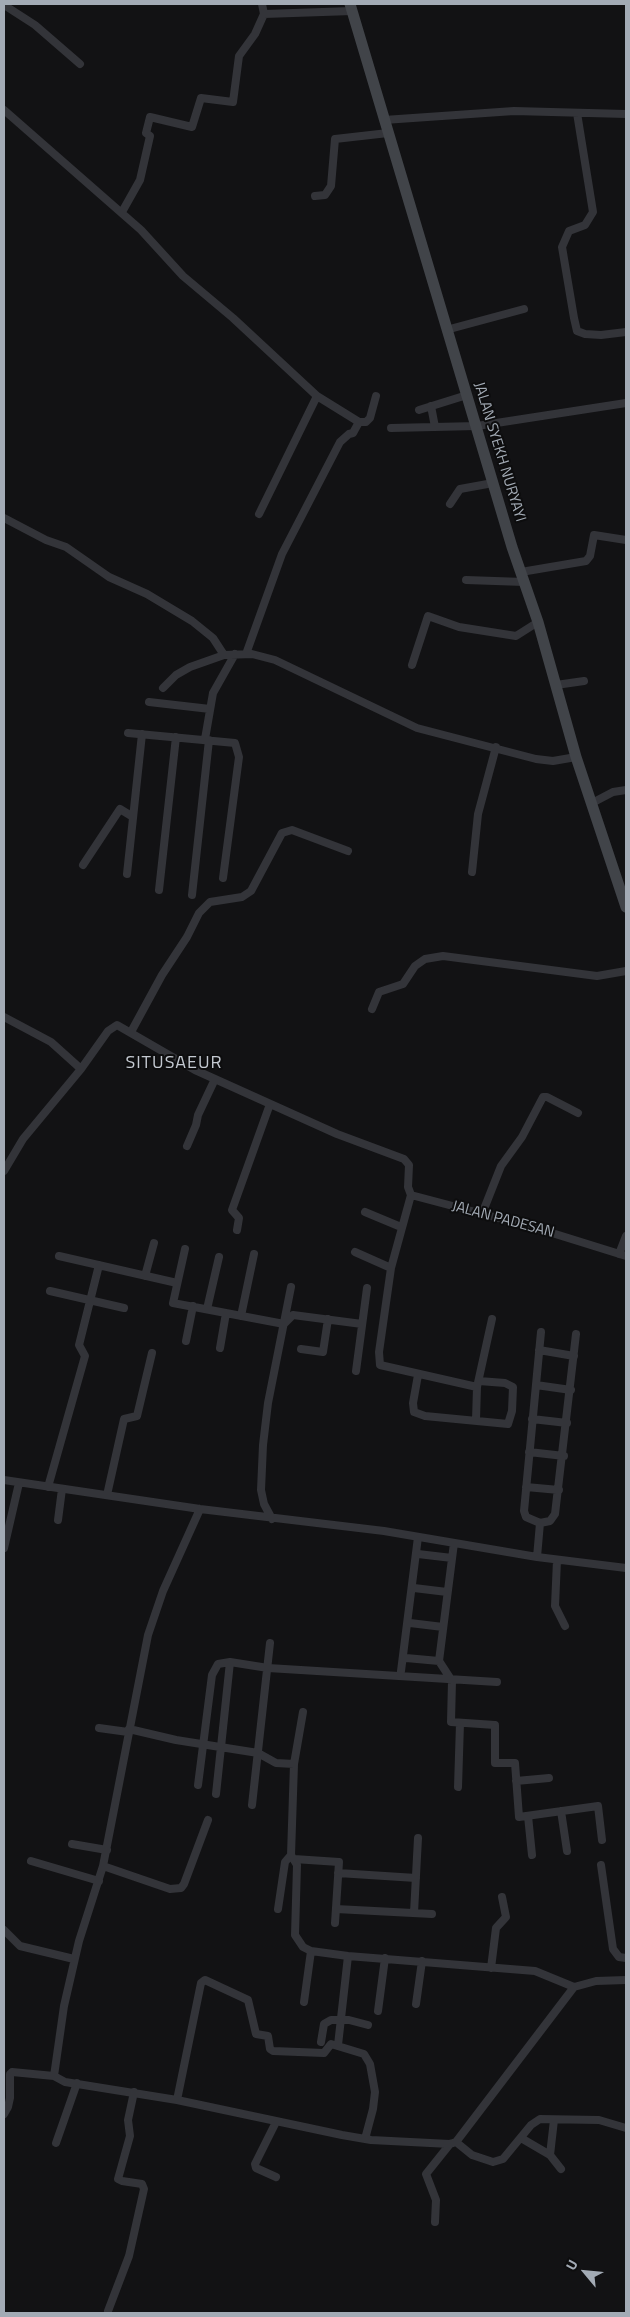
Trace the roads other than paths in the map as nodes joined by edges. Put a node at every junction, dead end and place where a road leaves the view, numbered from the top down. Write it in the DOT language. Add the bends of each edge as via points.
graph roads {
  1 [pos="262,4"];
  2 [pos="4,5"];
  3 [pos="351,7"];
  4 [pos="264,14"];
  5 [pos="80,64"];
  6 [pos="4,110"];
  7 [pos="577,113"];
  8 [pos="626,114"];
  9 [pos="384,120"];
  10 [pos="388,134"];
  11 [pos="315,196"];
  12 [pos="122,212"];
  13 [pos="524,309"];
  14 [pos="446,330"];
  15 [pos="626,332"];
  16 [pos="317,396"];
  17 [pos="376,396"];
  18 [pos="467,396"];
  19 [pos="626,403"];
  20 [pos="431,406"];
  21 [pos="419,410"];
  22 [pos="359,422"];
  23 [pos="477,426"];
  24 [pos="434,427"];
  25 [pos="391,428"];
  26 [pos="493,482"];
  27 [pos="450,504"];
  28 [pos="259,514"];
  29 [pos="4,518"];
  30 [pos="626,540"];
  31 [pos="522,577"];
  32 [pos="466,580"];
  33 [pos="538,622"];
  34 [pos="235,654"];
  35 [pos="246,654"];
  36 [pos="224,655"];
  37 [pos="412,665"];
  38 [pos="584,681"];
  39 [pos="556,684"];
  40 [pos="163,688"];
  41 [pos="150,702"];
  42 [pos="210,709"];
  43 [pos="128,733"];
  44 [pos="142,734"];
  45 [pos="176,737"];
  46 [pos="207,740"];
  47 [pos="496,748"];
  48 [pos="576,757"];
  49 [pos="626,790"];
  50 [pos="592,803"];
  51 [pos="133,817"];
  52 [pos="348,850"];
  53 [pos="83,865"];
  54 [pos="472,872"];
  55 [pos="127,874"];
  56 [pos="223,878"];
  57 [pos="159,890"];
  58 [pos="192,895"];
  59 [pos="626,907"];
  60 [pos="626,971"];
  61 [pos="372,1009"];
  62 [pos="4,1017"];
  63 [pos="131,1032"];
  64 [pos="81,1069"];
  65 [pos="215,1079"];
  66 [pos="270,1104"];
  67 [pos="578,1113"];
  68 [pos="187,1146"];
  69 [pos="4,1171"];
  70 [pos="412,1195"];
  71 [pos="365,1212"];
  72 [pos="482,1214"];
  73 [pos="401,1227"];
  74 [pos="237,1230"];
  75 [pos="626,1236"];
  76 [pos="154,1243"];
  77 [pos="185,1249"];
  78 [pos="355,1252"];
  79 [pos="254,1254"];
  80 [pos="622,1255"];
  81 [pos="59,1256"];
  82 [pos="219,1257"];
  83 [pos="99,1265"];
  84 [pos="391,1268"];
  85 [pos="145,1276"];
  86 [pos="177,1283"];
  87 [pos="291,1287"];
  88 [pos="366,1288"];
  89 [pos="50,1290"];
  90 [pos="90,1300"];
  91 [pos="193,1306"];
  92 [pos="124,1308"];
  93 [pos="207,1309"];
  94 [pos="226,1313"];
  95 [pos="241,1316"];
  96 [pos="328,1319"];
  97 [pos="492,1319"];
  98 [pos="284,1324"];
  99 [pos="362,1324"];
  100 [pos="541,1332"];
  101 [pos="576,1334"];
  102 [pos="186,1341"];
  103 [pos="220,1348"];
  104 [pos="302,1349"];
  105 [pos="539,1350"];
  106 [pos="152,1353"];
  107 [pos="574,1356"];
  108 [pos="356,1371"];
  109 [pos="418,1375"];
  110 [pos="478,1384"];
  111 [pos="536,1385"];
  112 [pos="570,1390"];
  113 [pos="532,1419"];
  114 [pos="476,1420"];
  115 [pos="567,1423"];
  116 [pos="529,1452"];
  117 [pos="564,1456"];
  118 [pos="4,1480"];
  119 [pos="19,1483"];
  120 [pos="48,1487"];
  121 [pos="526,1487"];
  122 [pos="62,1489"];
  123 [pos="559,1490"];
  124 [pos="106,1495"];
  125 [pos="200,1509"];
  126 [pos="272,1519"];
  127 [pos="58,1520"];
  128 [pos="540,1522"];
  129 [pos="418,1537"];
  130 [pos="454,1543"];
  131 [pos="4,1548"];
  132 [pos="418,1554"];
  133 [pos="537,1557"];
  134 [pos="452,1558"];
  135 [pos="557,1560"];
  136 [pos="626,1568"];
  137 [pos="414,1588"];
  138 [pos="447,1592"];
  139 [pos="410,1623"];
  140 [pos="565,1626"];
  141 [pos="443,1627"];
  142 [pos="270,1643"];
  143 [pos="406,1658"];
  144 [pos="439,1661"];
  145 [pos="230,1662"];
  146 [pos="268,1668"];
  147 [pos="401,1671"];
  148 [pos="452,1681"];
  149 [pos="497,1682"];
  150 [pos="303,1712"];
  151 [pos="460,1723"];
  152 [pos="99,1728"];
  153 [pos="129,1730"];
  154 [pos="204,1745"];
  155 [pos="220,1748"];
  156 [pos="258,1753"];
  157 [pos="294,1764"];
  158 [pos="549,1778"];
  159 [pos="516,1781"];
  160 [pos="198,1785"];
  161 [pos="458,1786"];
  162 [pos="216,1794"];
  163 [pos="252,1805"];
  164 [pos="561,1811"];
  165 [pos="528,1816"];
  166 [pos="208,1820"];
  167 [pos="418,1838"];
  168 [pos="602,1840"];
  169 [pos="72,1844"];
  170 [pos="107,1850"];
  171 [pos="566,1851"];
  172 [pos="532,1855"];
  173 [pos="293,1857"];
  174 [pos="31,1861"];
  175 [pos="601,1865"];
  176 [pos="103,1866"];
  177 [pos="338,1873"];
  178 [pos="416,1878"];
  179 [pos="99,1882"];
  180 [pos="502,1897"];
  181 [pos="336,1908"];
  182 [pos="278,1909"];
  183 [pos="414,1913"];
  184 [pos="432,1914"];
  185 [pos="335,1922"];
  186 [pos="4,1930"];
  187 [pos="311,1951"];
  188 [pos="348,1956"];
  189 [pos="385,1958"];
  190 [pos="626,1958"];
  191 [pos="74,1959"];
  192 [pos="422,1961"];
  193 [pos="491,1968"];
  194 [pos="626,1980"];
  195 [pos="574,1987"];
  196 [pos="304,2002"];
  197 [pos="416,2004"];
  198 [pos="378,2010"];
  199 [pos="341,2020"];
  200 [pos="368,2024"];
  201 [pos="321,2042"];
  202 [pos="338,2045"];
  203 [pos="54,2076"];
  204 [pos="77,2083"];
  205 [pos="134,2092"];
  206 [pos="177,2100"];
  207 [pos="4,2114"];
  208 [pos="554,2120"];
  209 [pos="276,2122"];
  210 [pos="626,2128"];
  211 [pos="521,2138"];
  212 [pos="364,2139"];
  213 [pos="56,2143"];
  214 [pos="453,2143"];
  215 [pos="550,2154"];
  216 [pos="561,2169"];
  217 [pos="276,2177"];
  218 [pos="435,2222"];
  219 [pos="108,2311"];
  1 -- 4 [label="street"];
  2 -- 5 [label="street" via="35,25"];
  3 -- 4 [label="street"];
  3 -- 9 [label="main road, JALAN SYEKH NURYAYI"];
  4 -- 12 [label="street" via="239,56 233,102 201,98 192,127 150,117 146,133 150,136 140,180"];
  6 -- 12 [label="street"];
  7 -- 8 [label="street"];
  7 -- 9 [label="street" via="514,111"];
  7 -- 15 [label="street" via="593,212 585,224 569,231 562,247 574,318 577,331 585,334"];
  9 -- 10 [label="main road, JALAN SYEKH NURYAYI"];
  10 -- 11 [label="street" via="335,139 331,186 326,194"];
  10 -- 14 [label="main road, JALAN SYEKH NURYAYI"];
  12 -- 16 [label="street" via="183,276"];
  13 -- 14 [label="street"];
  14 -- 18 [label="main road, JALAN SYEKH NURYAYI"];
  16 -- 22 [label="street"];
  16 -- 28 [label="street"];
  17 -- 22 [label="street" via="370,418"];
  18 -- 20 [label="street"];
  18 -- 23 [label="main road, JALAN SYEKH NURYAYI"];
  19 -- 23 [label="street"];
  20 -- 21 [label="street"];
  20 -- 24 [label="street"];
  22 -- 35 [label="street" via="353,432 340,442 282,554"];
  23 -- 24 [label="street"];
  23 -- 26 [label="main road, JALAN SYEKH NURYAYI"];
  24 -- 25 [label="street"];
  26 -- 27 [label="street" via="460,489"];
  26 -- 31 [label="main road, JALAN SYEKH NURYAYI"];
  29 -- 36 [label="street" via="46,540 66,546 108,577 147,594 192,621 213,638"];
  30 -- 31 [label="street" via="594,535 586,561"];
  31 -- 32 [label="street"];
  31 -- 33 [label="main road, JALAN SYEKH NURYAYI"];
  33 -- 37 [label="street" via="516,636 460,627 428,616"];
  33 -- 39 [label="main road, JALAN SYEKH NURYAYI"];
  34 -- 35 [label="street"];
  34 -- 36 [label="street"];
  34 -- 42 [label="street" via="213,693"];
  35 -- 47 [label="street" via="275,660 417,728"];
  36 -- 40 [label="street" via="190,667"];
  38 -- 39 [label="street"];
  39 -- 48 [label="main road, JALAN SYEKH NURYAYI"];
  41 -- 42 [label="street"];
  42 -- 46 [label="street"];
  43 -- 44 [label="street"];
  44 -- 45 [label="street"];
  44 -- 51 [label="street"];
  45 -- 46 [label="street"];
  45 -- 57 [label="street"];
  46 -- 56 [label="street" via="235,743 239,757"];
  46 -- 58 [label="street"];
  47 -- 48 [label="street" via="544,761"];
  47 -- 54 [label="street" via="478,814"];
  48 -- 50 [label="main road, JALAN SYEKH NURYAYI"];
  49 -- 50 [label="street" via="613,792"];
  50 -- 59 [label="main road, JALAN SYEKH NURYAYI"];
  51 -- 53 [label="street" via="120,809"];
  51 -- 55 [label="street"];
  52 -- 63 [label="street" via="292,830 282,833 251,891 242,897 210,902 199,913"];
  60 -- 61 [label="street" via="597,976 442,956 425,959 415,966 404,984 379,992"];
  62 -- 64 [label="street" via="46,1039"];
  63 -- 64 [label="street" via="117,1025 111,1028"];
  63 -- 65 [label="street"];
  64 -- 69 [label="street" via="23,1139"];
  65 -- 66 [label="street"];
  65 -- 68 [label="street"];
  66 -- 70 [label="street" via="407,1162 408,1187"];
  66 -- 74 [label="street" via="232,1210 239,1218"];
  67 -- 72 [label="street" via="543,1097 522,1137 501,1166"];
  70 -- 72 [label="street, JALAN PADESAN"];
  70 -- 73 [label="street"];
  71 -- 73 [label="street"];
  72 -- 80 [label="street, JALAN PADESAN"];
  73 -- 84 [label="street"];
  75 -- 80 [label="street"];
  76 -- 85 [label="street"];
  77 -- 86 [label="street"];
  78 -- 84 [label="street"];
  79 -- 95 [label="street"];
  81 -- 83 [label="street"];
  82 -- 93 [label="street"];
  83 -- 85 [label="street"];
  83 -- 90 [label="street"];
  84 -- 109 [label="street" via="378,1360 382,1367"];
  85 -- 86 [label="street"];
  86 -- 91 [label="street" via="173,1303"];
  87 -- 98 [label="street"];
  88 -- 99 [label="street"];
  89 -- 90 [label="street"];
  90 -- 92 [label="street"];
  90 -- 120 [label="street" via="79,1345 85,1356"];
  91 -- 93 [label="street"];
  91 -- 102 [label="street"];
  93 -- 94 [label="street"];
  94 -- 95 [label="street"];
  94 -- 103 [label="street"];
  95 -- 98 [label="street"];
  96 -- 98 [label="street" via="293,1315"];
  96 -- 99 [label="street"];
  96 -- 104 [label="street" via="323,1352"];
  97 -- 110 [label="street"];
  98 -- 126 [label="street" via="263,1445 261,1490"];
  99 -- 108 [label="street"];
  100 -- 105 [label="street"];
  101 -- 107 [label="street"];
  105 -- 107 [label="street"];
  105 -- 111 [label="street"];
  106 -- 124 [label="street" via="137,1416 124,1419"];
  107 -- 112 [label="street"];
  109 -- 110 [label="street"];
  109 -- 114 [label="street" via="414,1412 425,1416"];
  110 -- 114 [label="street"];
  110 -- 114 [label="street" via="506,1384 514,1389 508,1424"];
  111 -- 112 [label="street"];
  111 -- 113 [label="street"];
  112 -- 115 [label="street"];
  113 -- 115 [label="street"];
  113 -- 116 [label="street"];
  115 -- 117 [label="street"];
  116 -- 117 [label="street"];
  116 -- 121 [label="street"];
  117 -- 123 [label="street"];
  118 -- 119 [label="street"];
  119 -- 120 [label="street"];
  119 -- 131 [label="street"];
  120 -- 122 [label="street"];
  121 -- 123 [label="street"];
  121 -- 128 [label="street" via="526,1517"];
  122 -- 124 [label="street"];
  122 -- 127 [label="street"];
  123 -- 128 [label="street" via="554,1518"];
  124 -- 125 [label="street"];
  125 -- 126 [label="street"];
  125 -- 153 [label="street" via="154,1613"];
  126 -- 129 [label="street"];
  128 -- 133 [label="street"];
  129 -- 130 [label="street"];
  129 -- 147 [label="street"];
  130 -- 133 [label="street"];
  130 -- 134 [label="street"];
  132 -- 134 [label="street"];
  133 -- 135 [label="street"];
  134 -- 138 [label="street"];
  135 -- 136 [label="street"];
  135 -- 140 [label="street" via="555,1606"];
  137 -- 138 [label="street"];
  138 -- 141 [label="street"];
  139 -- 141 [label="street"];
  141 -- 144 [label="street"];
  142 -- 146 [label="street"];
  143 -- 144 [label="street"];
  144 -- 148 [label="street"];
  145 -- 146 [label="street"];
  145 -- 154 [label="street" via="215,1667"];
  145 -- 155 [label="street"];
  146 -- 148 [label="street"];
  146 -- 156 [label="street"];
  148 -- 149 [label="street"];
  148 -- 151 [label="street" via="451,1722"];
  150 -- 157 [label="street"];
  151 -- 159 [label="street" via="495,1725 495,1763 515,1763"];
  151 -- 161 [label="street"];
  152 -- 153 [label="street"];
  153 -- 154 [label="street"];
  153 -- 170 [label="street"];
  154 -- 155 [label="street"];
  154 -- 160 [label="street"];
  155 -- 156 [label="street"];
  155 -- 162 [label="street"];
  156 -- 157 [label="street" via="276,1763"];
  156 -- 163 [label="street"];
  157 -- 173 [label="street"];
  158 -- 159 [label="street"];
  159 -- 165 [label="street" via="520,1817"];
  164 -- 165 [label="street"];
  164 -- 168 [label="street" via="598,1806"];
  164 -- 171 [label="street"];
  165 -- 172 [label="street"];
  166 -- 176 [label="street" via="181,1888 170,1889"];
  167 -- 178 [label="street"];
  169 -- 170 [label="street"];
  170 -- 176 [label="street"];
  173 -- 177 [label="street" via="339,1862"];
  173 -- 182 [label="street" via="285,1862"];
  173 -- 187 [label="street" via="297,1865 295,1936"];
  174 -- 179 [label="street"];
  175 -- 190 [label="street" via="613,1950 619,1957"];
  176 -- 179 [label="street"];
  177 -- 178 [label="street"];
  177 -- 181 [label="street"];
  178 -- 183 [label="street"];
  179 -- 191 [label="street"];
  180 -- 193 [label="street" via="506,1917 496,1928"];
  181 -- 183 [label="street"];
  181 -- 185 [label="street"];
  183 -- 184 [label="street"];
  186 -- 191 [label="street" via="20,1946"];
  187 -- 188 [label="street"];
  187 -- 196 [label="street"];
  188 -- 189 [label="street"];
  188 -- 199 [label="street"];
  189 -- 192 [label="street"];
  189 -- 198 [label="street"];
  191 -- 203 [label="street"];
  192 -- 193 [label="street"];
  192 -- 197 [label="street"];
  193 -- 195 [label="street" via="542,1973"];
  194 -- 195 [label="street" via="596,1981"];
  195 -- 214 [label="street"];
  199 -- 200 [label="street"];
  199 -- 201 [label="street" via="324,2024"];
  199 -- 202 [label="street"];
  202 -- 206 [label="street" via="329,2045 324,2053 273,2051 268,2036 256,2034 248,2000 203,1980"];
  202 -- 212 [label="street" via="364,2054 370,2064 373,2109"];
  203 -- 204 [label="street" via="61,2081"];
  203 -- 207 [label="street" via="12,2072 10,2098"];
  204 -- 205 [label="street"];
  204 -- 213 [label="street"];
  205 -- 206 [label="street"];
  205 -- 219 [label="street" via="128,2120 129,2139 118,2179 142,2184 144,2189 129,2256"];
  206 -- 209 [label="street"];
  208 -- 210 [label="street" via="599,2120"];
  208 -- 211 [label="street" via="536,2121"];
  208 -- 215 [label="street"];
  209 -- 212 [label="street"];
  209 -- 217 [label="street" via="255,2164 256,2168"];
  211 -- 214 [label="street" via="503,2159 493,2162 472,2155"];
  211 -- 215 [label="street"];
  212 -- 214 [label="street"];
  214 -- 218 [label="street" via="426,2174 436,2200"];
  215 -- 216 [label="street"];
}
